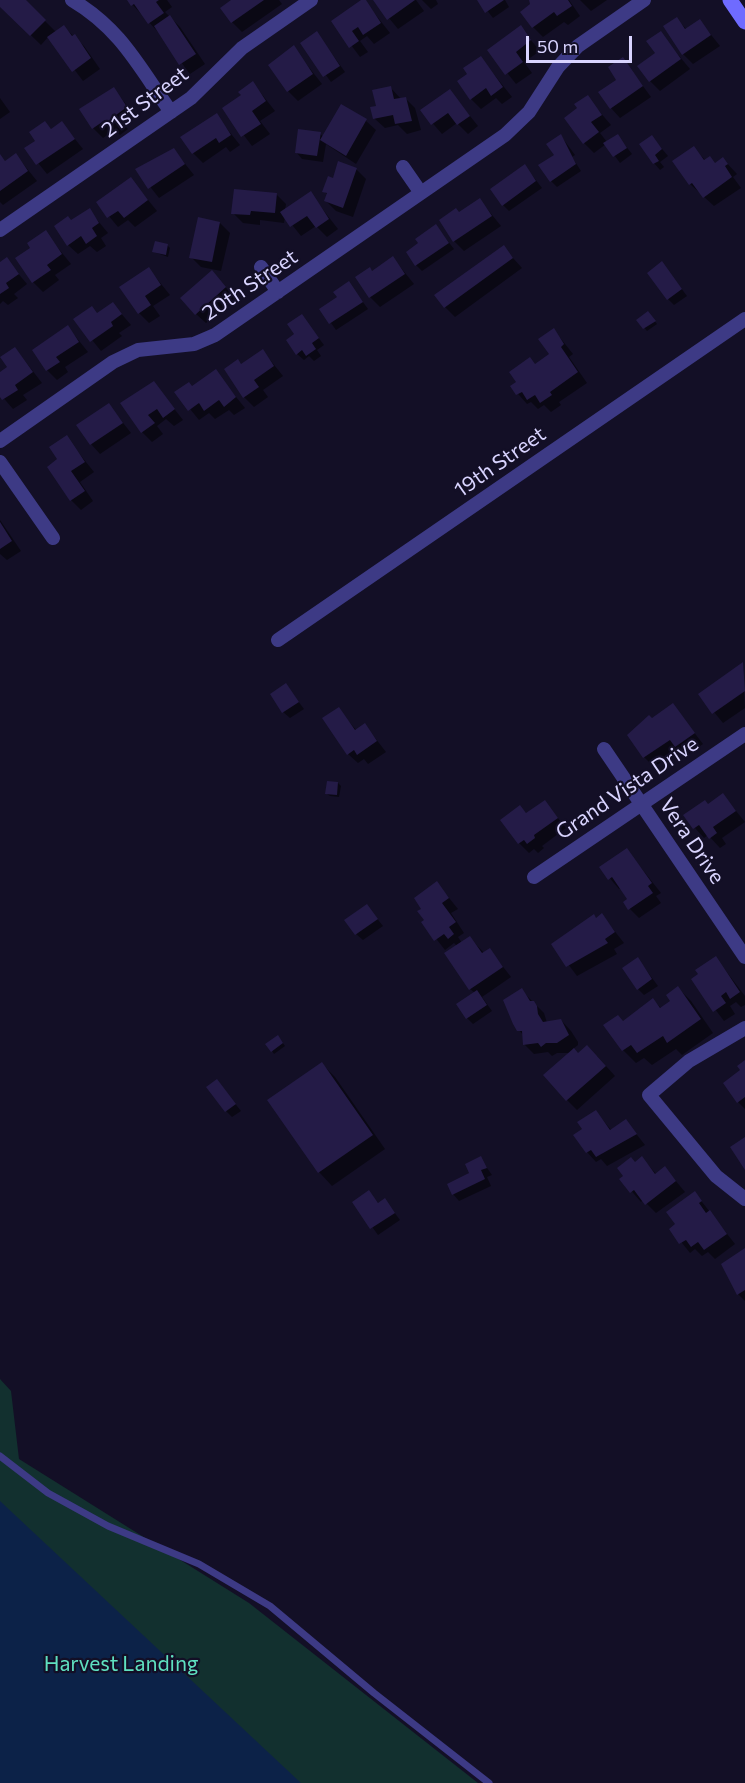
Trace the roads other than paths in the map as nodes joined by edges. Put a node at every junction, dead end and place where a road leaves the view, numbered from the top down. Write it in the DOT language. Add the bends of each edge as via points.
graph roads {
  1 [pos="72,0"];
  2 [pos="644,0"];
  3 [pos="730,0"];
  4 [pos="306,1"];
  5 [pos="745,22"];
  6 [pos="171,112"];
  7 [pos="403,167"];
  8 [pos="421,192"];
  9 [pos="0,230"];
  10 [pos="261,267"];
  11 [pos="278,292"];
  12 [pos="745,319"];
  13 [pos="0,441"];
  14 [pos="0,462"];
  15 [pos="53,538"];
  16 [pos="278,640"];
  17 [pos="745,734"];
  18 [pos="604,749"];
  19 [pos="641,803"];
  20 [pos="534,877"];
  21 [pos="745,957"];
  22 [pos="745,1028"];
  23 [pos="745,1199"];
  24 [pos="0,1456"];
  25 [pos="489,1783"];
  1 -- 6 [label="street" via="98,15 116,33"];
  2 -- 8 [label="street, 20th Street" via="578,46 558,67 529,112 505,135"];
  3 -- 5 [label="street"];
  4 -- 6 [label="street, 21st Street" via="242,48"];
  6 -- 9 [label="street, 21st Street"];
  7 -- 8 [label="street"];
  8 -- 11 [label="street, 20th Street"];
  10 -- 11 [label="street"];
  11 -- 13 [label="street, 20th Street" via="215,335 194,344 138,350 113,362"];
  12 -- 16 [label="street, 19th Street"];
  14 -- 15 [label="street"];
  17 -- 19 [label="street, Grand Vista Drive"];
  18 -- 19 [label="street, Vera Drive"];
  19 -- 20 [label="street, Grand Vista Drive"];
  19 -- 21 [label="street, Vera Drive"];
  22 -- 23 [label="street" via="689,1061 649,1095 716,1176"];
  24 -- 25 [label="lane" via="48,1493 108,1526 199,1564 270,1606"];
}
